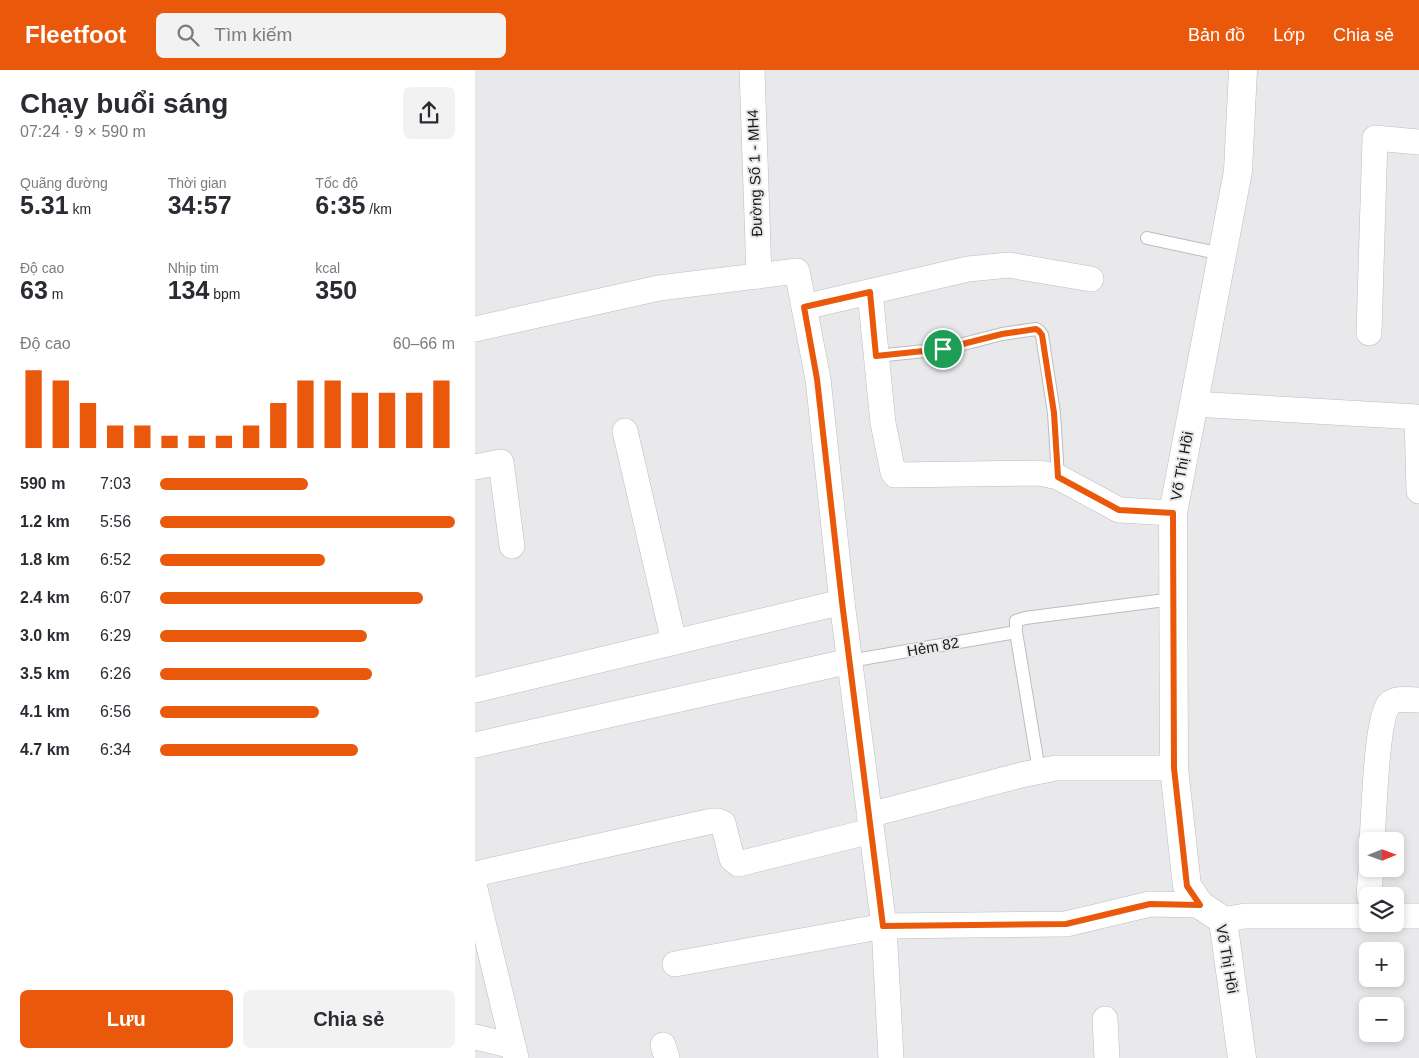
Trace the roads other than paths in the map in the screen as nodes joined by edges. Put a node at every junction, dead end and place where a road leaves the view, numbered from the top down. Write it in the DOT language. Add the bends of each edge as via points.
graph roads {
  1 [pos="752,70"];
  2 [pos="1243,70"];
  3 [pos="1419,142"];
  4 [pos="1147,238"];
  5 [pos="1222,254"];
  6 [pos="759,276"];
  7 [pos="1091,278"];
  8 [pos="870,292"];
  9 [pos="804,307"];
  10 [pos="475,329"];
  11 [pos="1369,333"];
  12 [pos="876,356"];
  13 [pos="1193,404"];
  14 [pos="625,431"];
  15 [pos="475,467"];
  16 [pos="1058,477"];
  17 [pos="1419,491"];
  18 [pos="1173,513"];
  19 [pos="512,546"];
  20 [pos="1173,599"];
  21 [pos="842,602"];
  22 [pos="1016,632"];
  23 [pos="674,642"];
  24 [pos="850,661"];
  25 [pos="475,690"];
  26 [pos="1419,700"];
  27 [pos="475,745"];
  28 [pos="1174,768"];
  29 [pos="1039,771"];
  30 [pos="870,823"];
  31 [pos="1373,832"];
  32 [pos="475,874"];
  33 [pos="477,902"];
  34 [pos="1200,905"];
  35 [pos="1359,916"];
  36 [pos="1404,916"];
  37 [pos="1419,916"];
  38 [pos="1223,920"];
  39 [pos="883,926"];
  40 [pos="675,964"];
  41 [pos="1105,1019"];
  42 [pos="475,1037"];
  43 [pos="515,1052"];
  44 [pos="891,1058"];
  45 [pos="1107,1058"];
  46 [pos="1242,1058"];
  1 -- 6 [label="street, Đường Số 1 - MH4"];
  2 -- 5 [label="street, Võ Thị Hồi" via="1238,171"];
  3 -- 11 [label="street" via="1375,138"];
  4 -- 5 [label="lane"];
  5 -- 13 [label="street, Võ Thị Hồi"];
  6 -- 9 [label="street" via="797,271"];
  6 -- 10 [label="street" via="659,288"];
  7 -- 8 [label="street" via="1009,265 968,269"];
  8 -- 9 [label="street"];
  8 -- 12 [label="street"];
  9 -- 21 [label="street" via="817,379"];
  12 -- 16 [label="street" via="883,422 895,475 1039,473"];
  12 -- 16 [label="lane" via="943,349 1036,329 1042,335 1054,413"];
  13 -- 17 [label="street" via="1417,418"];
  13 -- 18 [label="street, Võ Thị Hồi"];
  14 -- 23 [label="street"];
  15 -- 19 [label="street" via="501,462"];
  16 -- 18 [label="street" via="1119,510"];
  18 -- 20 [label="street, Võ Thị Hồi"];
  20 -- 22 [label="lane" via="1025,618 1016,621"];
  20 -- 28 [label="street, Võ Thị Hồi"];
  21 -- 23 [label="street"];
  21 -- 24 [label="street"];
  22 -- 24 [label="lane, Hẻm 82"];
  22 -- 29 [label="lane"];
  23 -- 25 [label="street"];
  24 -- 27 [label="street"];
  24 -- 30 [label="street"];
  26 -- 31 [label="street" via="1393,701 1387,707 1380,737"];
  28 -- 29 [label="street" via="1069,767"];
  28 -- 34 [label="street, Võ Thị Hồi" via="1187,886"];
  29 -- 30 [label="street"];
  30 -- 32 [label="street" via="738,864 732,860 724,826 716,821"];
  30 -- 39 [label="street"];
  33 -- 43 [label="street"];
  34 -- 38 [label="street, Võ Thị Hồi"];
  34 -- 39 [label="street" via="1150,904 1066,924"];
  35 -- 38 [label="street" via="1245,916"];
  36 -- 37 [label="street"];
  38 -- 46 [label="street, Võ Thị Hồi"];
  39 -- 40 [label="street"];
  39 -- 44 [label="street"];
  41 -- 45 [label="street"];
  42 -- 43 [label="street"];
}
